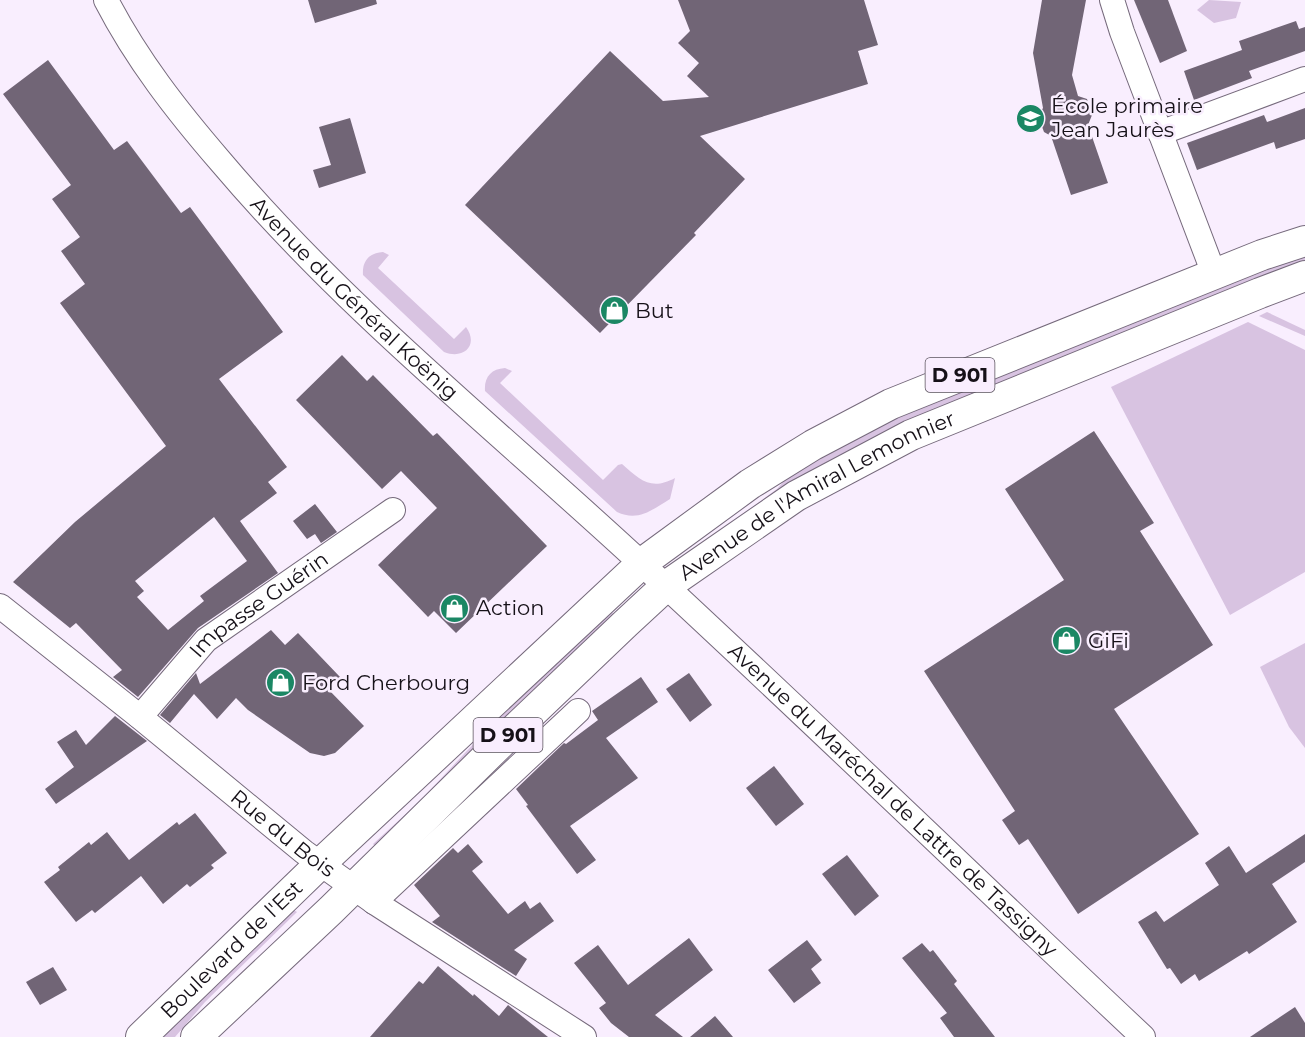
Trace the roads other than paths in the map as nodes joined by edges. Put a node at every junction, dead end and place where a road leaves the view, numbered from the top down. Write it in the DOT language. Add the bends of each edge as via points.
graph roads {
  1 [pos="106,0"];
  2 [pos="1112,0"];
  3 [pos="1305,79"];
  4 [pos="1160,133"];
  5 [pos="1305,241"];
  6 [pos="1214,274"];
  7 [pos="1305,276"];
  8 [pos="778,467"];
  9 [pos="393,510"];
  10 [pos="642,563"];
  11 [pos="666,586"];
  12 [pos="0,606"];
  13 [pos="578,711"];
  14 [pos="140,717"];
  15 [pos="502,742"];
  16 [pos="321,862"];
  17 [pos="364,895"];
  18 [pos="141,1037"];
  19 [pos="196,1037"];
  20 [pos="584,1037"];
  21 [pos="1143,1037"];
  1 -- 10 [label="street, Avenue du Général Koënig" via="160,88 265,213 390,336"];
  2 -- 4 [label="street"];
  3 -- 4 [label="street"];
  4 -- 6 [label="street"];
  5 -- 6 [label="main road, Avenue de l'Amiral Lemonnier / D 901"];
  6 -- 8 [label="main road, Avenue de l'Amiral Lemonnier / D 901" via="926,389 857,421"];
  7 -- 11 [label="main road, Avenue de l'Amiral Lemonnier / D 901" via="911,435 796,496"];
  8 -- 10 [label="main road, Avenue de l'Amiral Lemonnier / D 901"];
  8 -- 11 [label="main road, Avenue de l'Amiral Lemonnier / D 901" via="766,485 670,560 665,567"];
  9 -- 14 [label="street, Impasse Guérin" via="206,640"];
  10 -- 11 [label="street, Avenue du Maréchal de Lattre de Tassigny"];
  10 -- 15 [label="main road, Avenue de l'Amiral Lemonnier / D 901" via="635,598 627,609 516,713"];
  10 -- 16 [label="main road, Avenue de l'Amiral Lemonnier / D 901"];
  11 -- 15 [label="main road, Avenue de l'Amiral Lemonnier / D 901"];
  11 -- 21 [label="street, Avenue du Maréchal de Lattre de Tassigny"];
  12 -- 14 [label="street, Rue du Bois"];
  13 -- 17 [label="street"];
  14 -- 16 [label="street, Rue du Bois"];
  15 -- 17 [label="main road, Avenue de l'Amiral Lemonnier / D 901"];
  16 -- 17 [label="street, Rue du Bois"];
  16 -- 18 [label="main road, Boulevard de l'Est / D 901"];
  17 -- 19 [label="main road, D 901"];
  17 -- 20 [label="street, Rue du Bois"];
}
